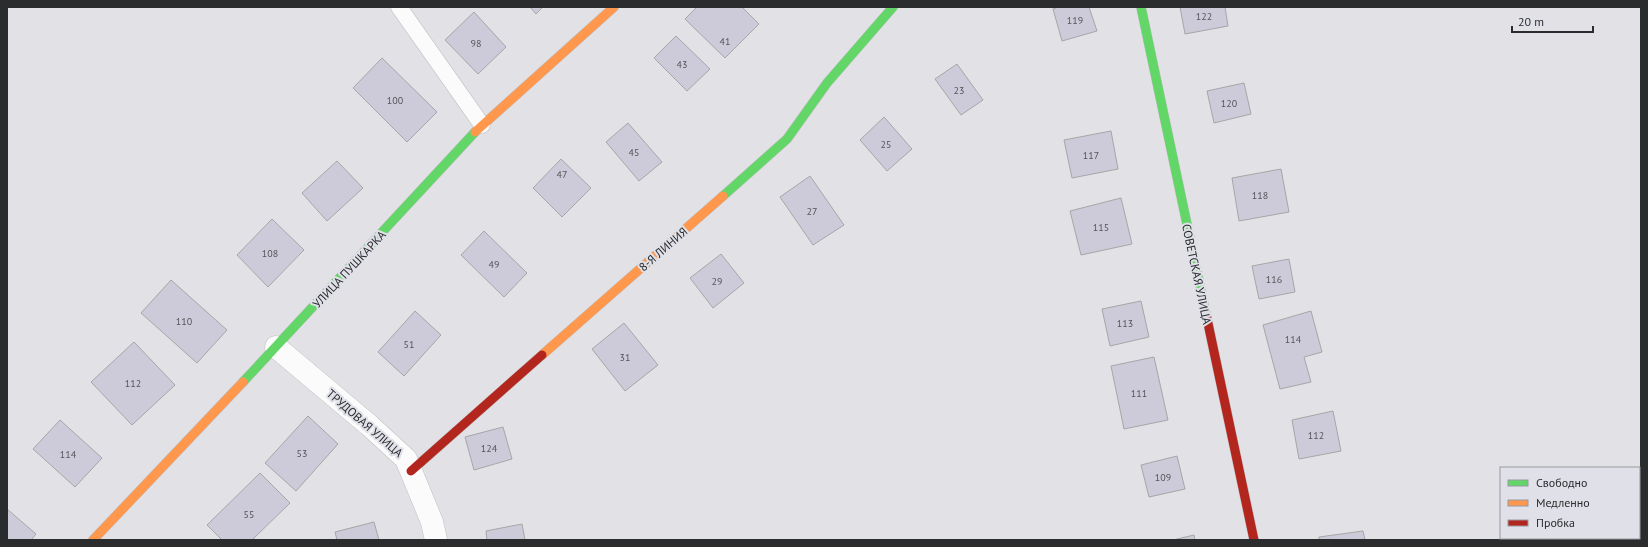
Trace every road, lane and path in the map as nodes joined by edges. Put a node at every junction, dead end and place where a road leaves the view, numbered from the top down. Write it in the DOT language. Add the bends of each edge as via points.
graph roads {
  1 [pos="399,7"];
  2 [pos="614,7"];
  3 [pos="893,7"];
  4 [pos="1141,7"];
  5 [pos="482,124"];
  6 [pos="276,348"];
  7 [pos="411,471"];
  8 [pos="93,540"];
  9 [pos="436,540"];
  10 [pos="1254,540"];
  1 -- 5 [label="lane"];
  2 -- 5 [label="street, УЛИЦА ПУШКАРКА"];
  3 -- 7 [label="street, 8-Я ЛИНИЯ" via="827,83 787,139"];
  4 -- 10 [label="street, СОВЕТСКАЯ УЛИЦА"];
  5 -- 6 [label="street, УЛИЦА ПУШКАРКА"];
  6 -- 7 [label="street, ТРУДОВАЯ УЛИЦА" via="380,435 406,459"];
  6 -- 8 [label="street, УЛИЦА ПУШКАРКА"];
  7 -- 9 [label="street, ТРУДОВАЯ УЛИЦА" via="432,522"];
}
